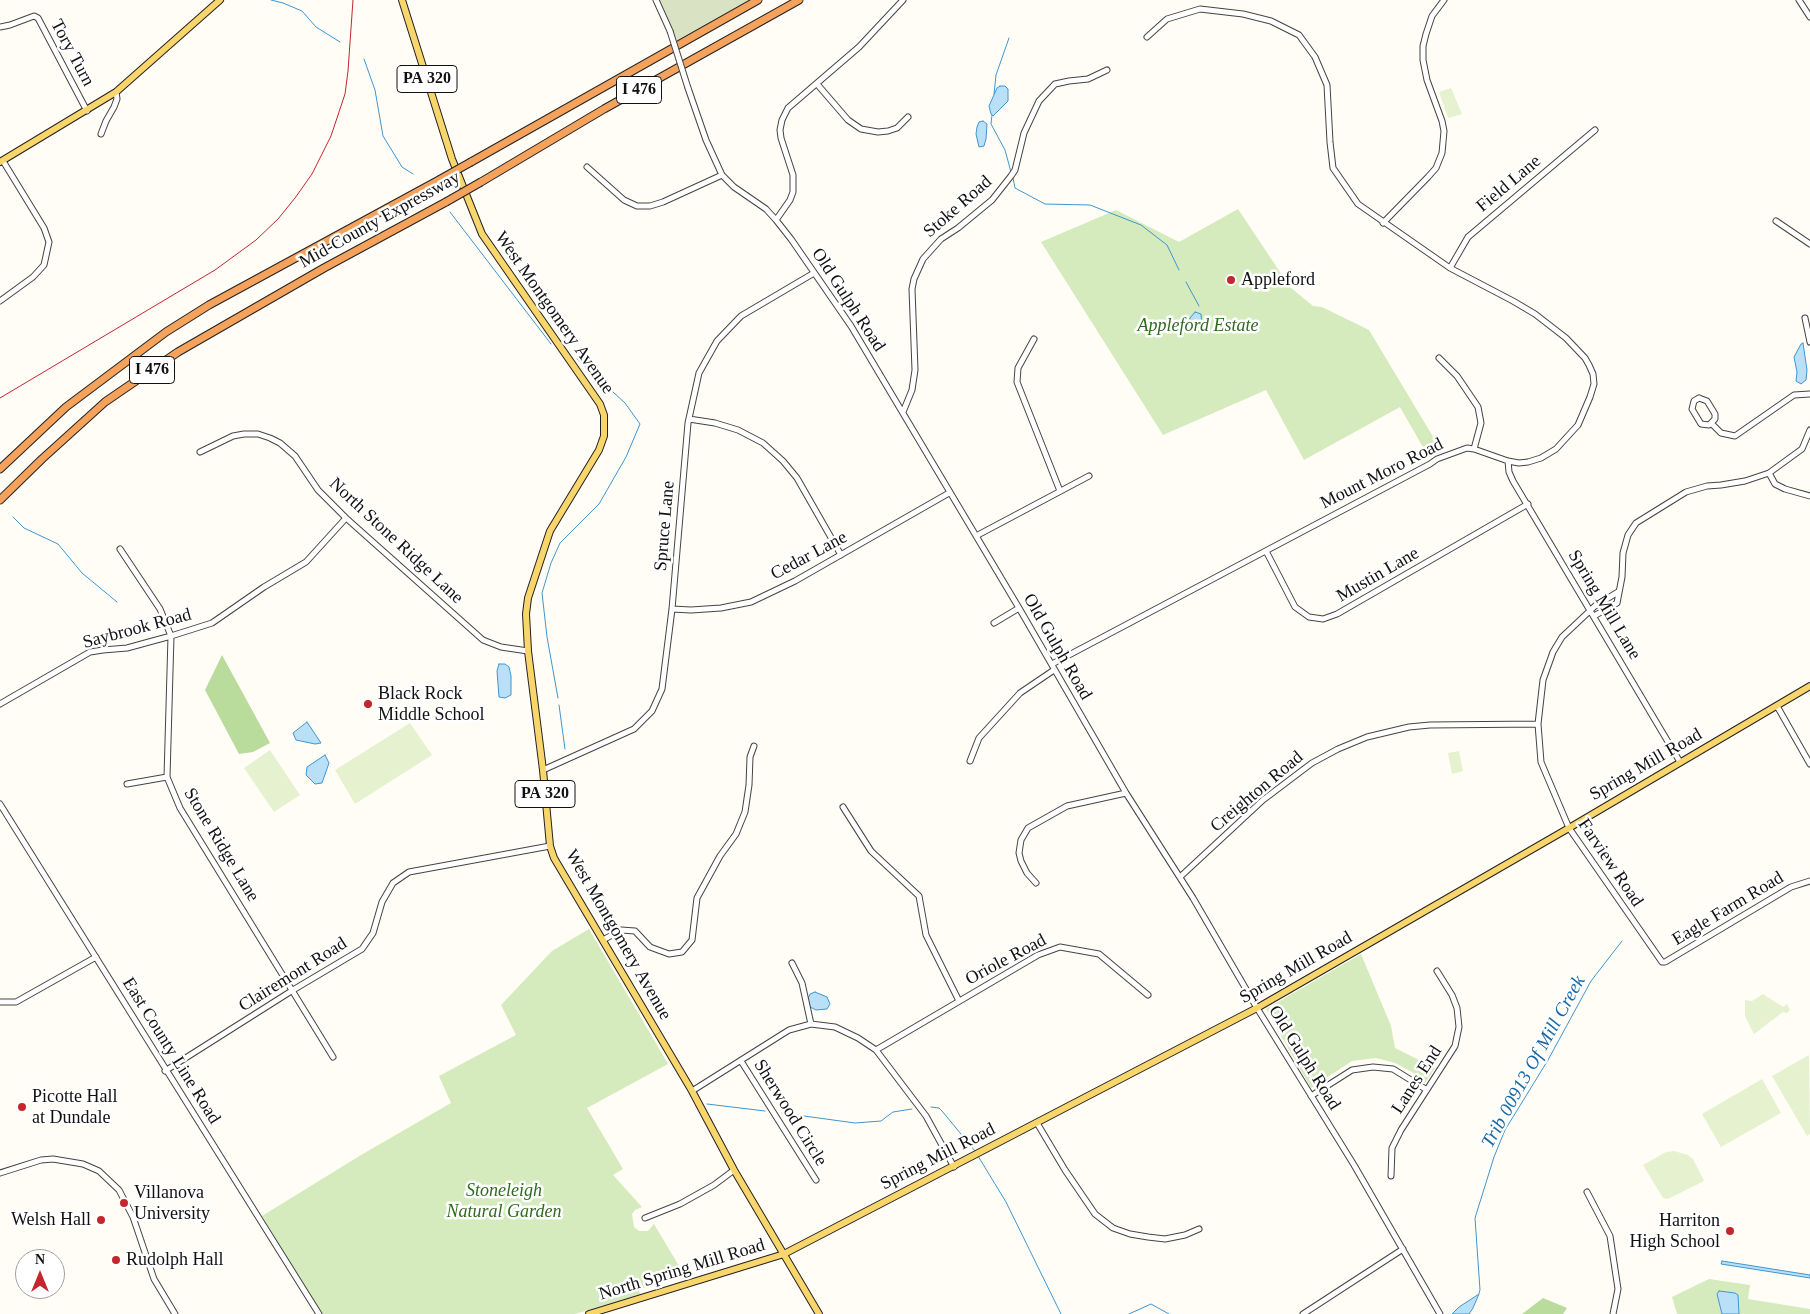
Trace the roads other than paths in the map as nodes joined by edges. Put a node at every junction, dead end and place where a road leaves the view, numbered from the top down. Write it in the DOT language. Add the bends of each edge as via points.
graph roads {
  1 [pos="220,0"];
  2 [pos="402,0"];
  3 [pos="656,0"];
  4 [pos="758,0"];
  5 [pos="798,0"];
  6 [pos="903,0"];
  7 [pos="1444,0"];
  8 [pos="1799,0"];
  9 [pos="1810,17"];
  10 [pos="0,27"];
  11 [pos="1147,37"];
  12 [pos="1107,70"];
  13 [pos="817,84"];
  14 [pos="116,92"];
  15 [pos="87,111"];
  16 [pos="908,117"];
  17 [pos="1595,130"];
  18 [pos="101,134"];
  19 [pos="2,162"];
  20 [pos="587,167"];
  21 [pos="722,174"];
  22 [pos="776,220"];
  23 [pos="1776,221"];
  24 [pos="1383,223"];
  25 [pos="1810,244"];
  26 [pos="1450,268"];
  27 [pos="814,273"];
  28 [pos="0,301"];
  29 [pos="1805,318"];
  30 [pos="1034,339"];
  31 [pos="1810,342"];
  32 [pos="1439,358"];
  33 [pos="1810,394"];
  34 [pos="903,412"];
  35 [pos="689,419"];
  36 [pos="1712,424"];
  37 [pos="1810,430"];
  38 [pos="1474,449"];
  39 [pos="200,452"];
  40 [pos="1508,461"];
  41 [pos="0,469"];
  42 [pos="1769,473"];
  43 [pos="1089,476"];
  44 [pos="1060,491"];
  45 [pos="949,493"];
  46 [pos="1810,498"];
  47 [pos="0,500"];
  48 [pos="1528,504"];
  49 [pos="346,518"];
  50 [pos="976,536"];
  51 [pos="120,549"];
  52 [pos="1266,551"];
  53 [pos="841,555"];
  54 [pos="1618,592"];
  55 [pos="1019,608"];
  56 [pos="672,609"];
  57 [pos="1592,613"];
  58 [pos="994,623"];
  59 [pos="171,636"];
  60 [pos="528,651"];
  61 [pos="1053,667"];
  62 [pos="1810,686"];
  63 [pos="0,704"];
  64 [pos="1777,706"];
  65 [pos="1538,724"];
  66 [pos="754,746"];
  67 [pos="970,761"];
  68 [pos="1680,762"];
  69 [pos="1810,764"];
  70 [pos="543,770"];
  71 [pos="167,777"];
  72 [pos="127,784"];
  73 [pos="1126,794"];
  74 [pos="0,804"];
  75 [pos="843,807"];
  76 [pos="1569,828"];
  77 [pos="550,846"];
  78 [pos="1180,877"];
  79 [pos="1810,881"];
  80 [pos="1036,883"];
  81 [pos="603,940"];
  82 [pos="96,957"];
  83 [pos="1662,962"];
  84 [pos="792,963"];
  85 [pos="1437,971"];
  86 [pos="292,990"];
  87 [pos="1148,995"];
  88 [pos="0,1002"];
  89 [pos="959,1002"];
  90 [pos="1257,1008"];
  91 [pos="811,1024"];
  92 [pos="876,1050"];
  93 [pos="333,1057"];
  94 [pos="741,1061"];
  95 [pos="166,1071"];
  96 [pos="1427,1090"];
  97 [pos="692,1091"];
  98 [pos="1312,1096"];
  99 [pos="1038,1123"];
  100 [pos="954,1166"];
  101 [pos="734,1170"];
  102 [pos="0,1173"];
  103 [pos="1391,1176"];
  104 [pos="816,1180"];
  105 [pos="1587,1192"];
  106 [pos="645,1218"];
  107 [pos="1199,1229"];
  108 [pos="1403,1249"];
  109 [pos="784,1254"];
  110 [pos="175,1314"];
  111 [pos="319,1314"];
  112 [pos="589,1314"];
  113 [pos="819,1314"];
  114 [pos="1302,1314"];
  115 [pos="1440,1314"];
  116 [pos="1613,1314"];
  1 -- 14 [label="main road"];
  2 -- 60 [label="main road, West Montgomery Avenue / PA 320" via="452,159 482,234 600,404 604,415 604,436 598,450 550,531 539,559 526,614"];
  3 -- 21 [label="street, Old Gulph Road, bridge" via="670,31 706,140"];
  4 -- 41 [label="highway, Mid-County Expressway / I 476, bridge" via="209,305 166,332 66,407"];
  5 -- 47 [label="highway, Mid-County Expressway / I 476, bridge" via="178,352 105,402"];
  6 -- 13 [label="street" via="859,47"];
  7 -- 24 [label="street" via="1432,16 1423,46 1427,80 1444,132 1442,154 1436,168"];
  8 -- 9 [label="street"];
  10 -- 15 [label="street, Tory Turn" via="34,16 38,18"];
  11 -- 24 [label="street" via="1167,19 1200,9 1271,21 1299,35 1315,56 1327,85 1333,168 1358,204"];
  12 -- 34 [label="street, Stoke Road" via="1088,79 1056,84 1039,101 1024,133 1012,175 992,200 940,239 917,270 912,289 915,370 912,390"];
  13 -- 16 [label="street" via="848,120 861,129 888,132"];
  13 -- 22 [label="street" via="788,108 782,120 781,138 794,186 790,200"];
  14 -- 15 [label="main road"];
  14 -- 18 [label="street" via="117,99"];
  15 -- 19 [label="main road"];
  17 -- 26 [label="street, Field Lane" via="1468,237"];
  19 -- 28 [label="street" via="44,228 49,242 44,264 33,277"];
  20 -- 21 [label="street" via="624,200 637,206 663,202"];
  21 -- 22 [label="street, Old Gulph Road"];
  22 -- 27 [label="street, Old Gulph Road"];
  23 -- 25 [label="street"];
  24 -- 26 [label="street"];
  26 -- 40 [label="street" via="1535,314 1574,344 1593,374 1594,384 1578,425 1564,441 1541,458 1528,462"];
  27 -- 34 [label="street, Old Gulph Road" via="851,326"];
  27 -- 35 [label="street, Spruce Lane" via="742,316 717,341 699,373"];
  29 -- 31 [label="street"];
  30 -- 44 [label="street" via="1018,368 1017,382"];
  32 -- 38 [label="street" via="1457,376 1478,407 1481,423"];
  33 -- 36 [label="street" via="1794,395 1735,436 1720,433"];
  34 -- 45 [label="street, Old Gulph Road"];
  35 -- 53 [label="street" via="738,430 763,443 797,478"];
  35 -- 56 [label="street, Spruce Lane"];
  36 -- 36 [label="street" via="1715,414 1704,399 1696,399 1691,406 1693,412 1701,424"];
  37 -- 42 [label="street" via="1802,449"];
  38 -- 40 [label="street"];
  38 -- 52 [label="street, Mount Moro Road" via="1467,448 1437,459"];
  39 -- 49 [label="street, North Stone Ridge Lane" via="233,436 258,434 270,438 294,456 318,490"];
  40 -- 48 [label="street, Spring Mill Lane" via="1513,481"];
  42 -- 46 [label="street" via="1775,484"];
  42 -- 54 [label="street" via="1686,492 1636,524 1628,534"];
  43 -- 44 [label="street"];
  44 -- 50 [label="street"];
  45 -- 50 [label="street, Old Gulph Road"];
  45 -- 53 [label="street, Cedar Lane"];
  48 -- 52 [label="street, Mustin Lane" via="1323,619 1309,617 1295,607"];
  48 -- 57 [label="street, Spring Mill Lane"];
  49 -- 59 [label="street, Saybrook Road" via="306,562 212,623"];
  49 -- 60 [label="street, North Stone Ridge Lane" via="483,640 501,647"];
  50 -- 55 [label="street, Old Gulph Road"];
  51 -- 59 [label="street, Stone Ridge Lane" via="160,609"];
  52 -- 61 [label="street, Mount Moro Road"];
  53 -- 56 [label="street, Cedar Lane" via="751,602 721,608"];
  54 -- 57 [label="street" via="1605,599"];
  54 -- 57 [label="street" via="1617,603"];
  55 -- 58 [label="street"];
  55 -- 61 [label="street, Old Gulph Road"];
  56 -- 70 [label="street, Spruce Lane" via="662,689 652,711 634,729"];
  57 -- 65 [label="street, Farview Road" via="1562,637 1553,652 1543,680"];
  57 -- 68 [label="street, Spring Mill Lane"];
  59 -- 63 [label="street, Saybrook Road" via="126,648 90,652"];
  59 -- 71 [label="street, Stone Ridge Lane"];
  60 -- 70 [label="main road, West Montgomery Avenue / PA 320"];
  61 -- 67 [label="street, Mount Moro Road" via="1020,693 979,738"];
  61 -- 73 [label="street, Old Gulph Road"];
  62 -- 64 [label="main road, Spring Mill Road"];
  64 -- 68 [label="main road, Spring Mill Road"];
  64 -- 69 [label="street"];
  65 -- 76 [label="street, Farview Road" via="1541,762"];
  65 -- 78 [label="street, Creighton Road" via="1409,727 1367,737 1338,749 1312,763 1263,800"];
  66 -- 81 [label="street" via="745,812 736,834 697,898 692,940 682,952 669,954 650,947 635,931 621,930"];
  68 -- 76 [label="main road, Spring Mill Road"];
  70 -- 77 [label="main road, West Montgomery Avenue / PA 320"];
  71 -- 72 [label="street"];
  71 -- 86 [label="street, Stone Ridge Lane" via="180,808"];
  73 -- 78 [label="street, Old Gulph Road"];
  73 -- 80 [label="street" via="1067,806 1028,828 1021,840 1020,861"];
  74 -- 82 [label="street, East County Line Road"];
  75 -- 89 [label="street" via="871,851 919,896 926,935"];
  76 -- 83 [label="street, Farview Road"];
  76 -- 90 [label="main road, Spring Mill Road"];
  77 -- 81 [label="main road, West Montgomery Avenue / PA 320"];
  77 -- 86 [label="street, Clairemont Road" via="409,872 393,883 382,902 373,933 362,949"];
  78 -- 90 [label="street, Old Gulph Road"];
  79 -- 83 [label="street, Eagle Farm Road" via="1791,886"];
  81 -- 97 [label="main road, West Montgomery Avenue / PA 320"];
  82 -- 88 [label="street" via="16,1002"];
  82 -- 95 [label="street, East County Line Road"];
  84 -- 91 [label="street" via="802,984"];
  85 -- 96 [label="street, Lanes End" via="1458,1008 1459,1027 1455,1046"];
  86 -- 93 [label="street, Stone Ridge Lane"];
  86 -- 95 [label="street, Clairemont Road"];
  87 -- 89 [label="street, Oriole Road" via="1098,954 1060,947 1038,955"];
  89 -- 92 [label="street, Oriole Road"];
  90 -- 98 [label="street, Old Gulph Road"];
  90 -- 99 [label="main road, Spring Mill Road"];
  91 -- 92 [label="street" via="835,1026"];
  91 -- 94 [label="street" via="790,1030"];
  92 -- 100 [label="street" via="926,1116"];
  94 -- 97 [label="street"];
  94 -- 104 [label="street, Sherwood Circle"];
  95 -- 111 [label="street, East County Line Road"];
  96 -- 98 [label="street" via="1393,1070 1373,1067 1352,1070"];
  96 -- 103 [label="street, Lanes End" via="1392,1148"];
  97 -- 101 [label="main road, West Montgomery Avenue / PA 320"];
  98 -- 108 [label="street, Old Gulph Road"];
  99 -- 100 [label="main road, Spring Mill Road"];
  99 -- 107 [label="street" via="1095,1214 1114,1228 1148,1238 1185,1235"];
  100 -- 109 [label="main road, Spring Mill Road"];
  101 -- 106 [label="street" via="680,1204"];
  101 -- 109 [label="main road, West Montgomery Avenue / PA 320"];
  102 -- 110 [label="street" via="53,1159 83,1164 98,1172 118,1190 133,1217 154,1279"];
  105 -- 116 [label="street" via="1610,1236 1618,1289"];
  108 -- 114 [label="street"];
  108 -- 115 [label="street, Old Gulph Road"];
  109 -- 112 [label="main road, North Spring Mill Road"];
  109 -- 113 [label="main road, West Montgomery Avenue"];
}
